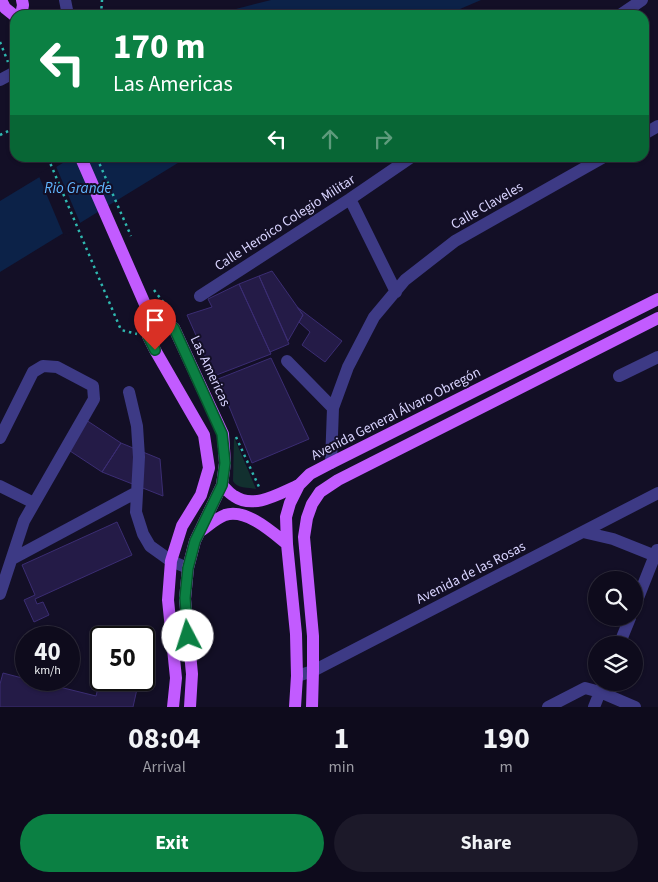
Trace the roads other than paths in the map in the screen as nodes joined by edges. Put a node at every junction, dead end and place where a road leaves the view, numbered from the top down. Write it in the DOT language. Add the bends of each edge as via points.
graph roads {
  1 [pos="1,0"];
  2 [pos="642,0"];
  3 [pos="627,10"];
  4 [pos="10,12"];
  5 [pos="83,162"];
  6 [pos="404,162"];
  7 [pos="595,162"];
  8 [pos="350,199"];
  9 [pos="396,292"];
  10 [pos="200,296"];
  11 [pos="658,299"];
  12 [pos="151,318"];
  13 [pos="657,321"];
  14 [pos="562,348"];
  15 [pos="658,357"];
  16 [pos="287,361"];
  17 [pos="568,363"];
  18 [pos="619,376"];
  19 [pos="128,392"];
  20 [pos="333,408"];
  21 [pos="0,438"];
  22 [pos="331,463"];
  23 [pos="310,474"];
  24 [pos="222,485"];
  25 [pos="298,485"];
  26 [pos="0,486"];
  27 [pos="137,492"];
  28 [pos="320,492"];
  29 [pos="658,493"];
  30 [pos="34,503"];
  31 [pos="202,530"];
  32 [pos="583,532"];
  33 [pos="287,544"];
  34 [pos="657,554"];
  35 [pos="12,558"];
  36 [pos="171,561"];
  37 [pos="188,568"];
  38 [pos="643,587"];
  39 [pos="0,594"];
  40 [pos="313,671"];
  41 [pos="297,676"];
  42 [pos="588,688"];
  43 [pos="600,691"];
  44 [pos="609,691"];
  45 [pos="173,707"];
  46 [pos="190,707"];
  47 [pos="295,707"];
  48 [pos="312,707"];
  49 [pos="548,707"];
  50 [pos="594,707"];
  51 [pos="635,707"];
  1 -- 4 [label="main road"];
  2 -- 3 [label="street"];
  5 -- 12 [label="main road"];
  6 -- 8 [label="street, Calle Heroico Colegio Militar"];
  7 -- 9 [label="street, Calle Claveles" via="455,241 405,280"];
  8 -- 9 [label="street"];
  8 -- 10 [label="street, Calle Heroico Colegio Militar"];
  9 -- 20 [label="street, Calle Claveles" via="374,317 348,367"];
  11 -- 14 [label="main road, Avenida General Álvaro Obregón"];
  12 -- 24 [label="main road, Las Americas" via="174,328 222,434 225,463"];
  12 -- 36 [label="main road" via="148,336 204,435 209,468 200,495 182,526"];
  13 -- 17 [label="main road"];
  14 -- 17 [label="main road"];
  14 -- 22 [label="main road, Avenida General Álvaro Obregón"];
  15 -- 18 [label="street"];
  16 -- 20 [label="street"];
  17 -- 28 [label="main road"];
  19 -- 27 [label="street" via="137,426"];
  20 -- 22 [label="street, Calle Claveles"];
  21 -- 30 [label="street" via="33,372 43,366 57,367 93,386 94,399"];
  22 -- 23 [label="main road, Avenida General Álvaro Obregón"];
  23 -- 25 [label="main road, Avenida General Álvaro Obregón"];
  23 -- 28 [label="main road"];
  24 -- 25 [label="main road" via="246,502 264,500"];
  24 -- 31 [label="main road, Las Americas"];
  25 -- 33 [label="main road, Avenida General Álvaro Obregón" via="286,517"];
  26 -- 30 [label="street"];
  27 -- 35 [label="street"];
  27 -- 36 [label="street" via="136,512 143,534 150,546"];
  28 -- 40 [label="main road" via="307,518 304,537"];
  29 -- 32 [label="street, Avenida de las Rosas"];
  30 -- 35 [label="street" via="24,521"];
  31 -- 33 [label="main road" via="226,515 238,514 251,518"];
  31 -- 37 [label="main road, Las Americas" via="195,541"];
  32 -- 34 [label="street"];
  32 -- 40 [label="street, Avenida de las Rosas"];
  33 -- 41 [label="main road, Avenida General Álvaro Obregón"];
  34 -- 38 [label="street"];
  35 -- 39 [label="street"];
  36 -- 37 [label="street"];
  36 -- 45 [label="main road" via="168,600 176,678"];
  37 -- 46 [label="main road, Las Americas" via="185,598 192,674"];
  40 -- 41 [label="street, Avenida de las Rosas"];
  40 -- 48 [label="main road"];
  41 -- 47 [label="main road, Avenida General Álvaro Obregón"];
  42 -- 49 [label="street"];
  43 -- 50 [label="street"];
  44 -- 51 [label="street"];
}
